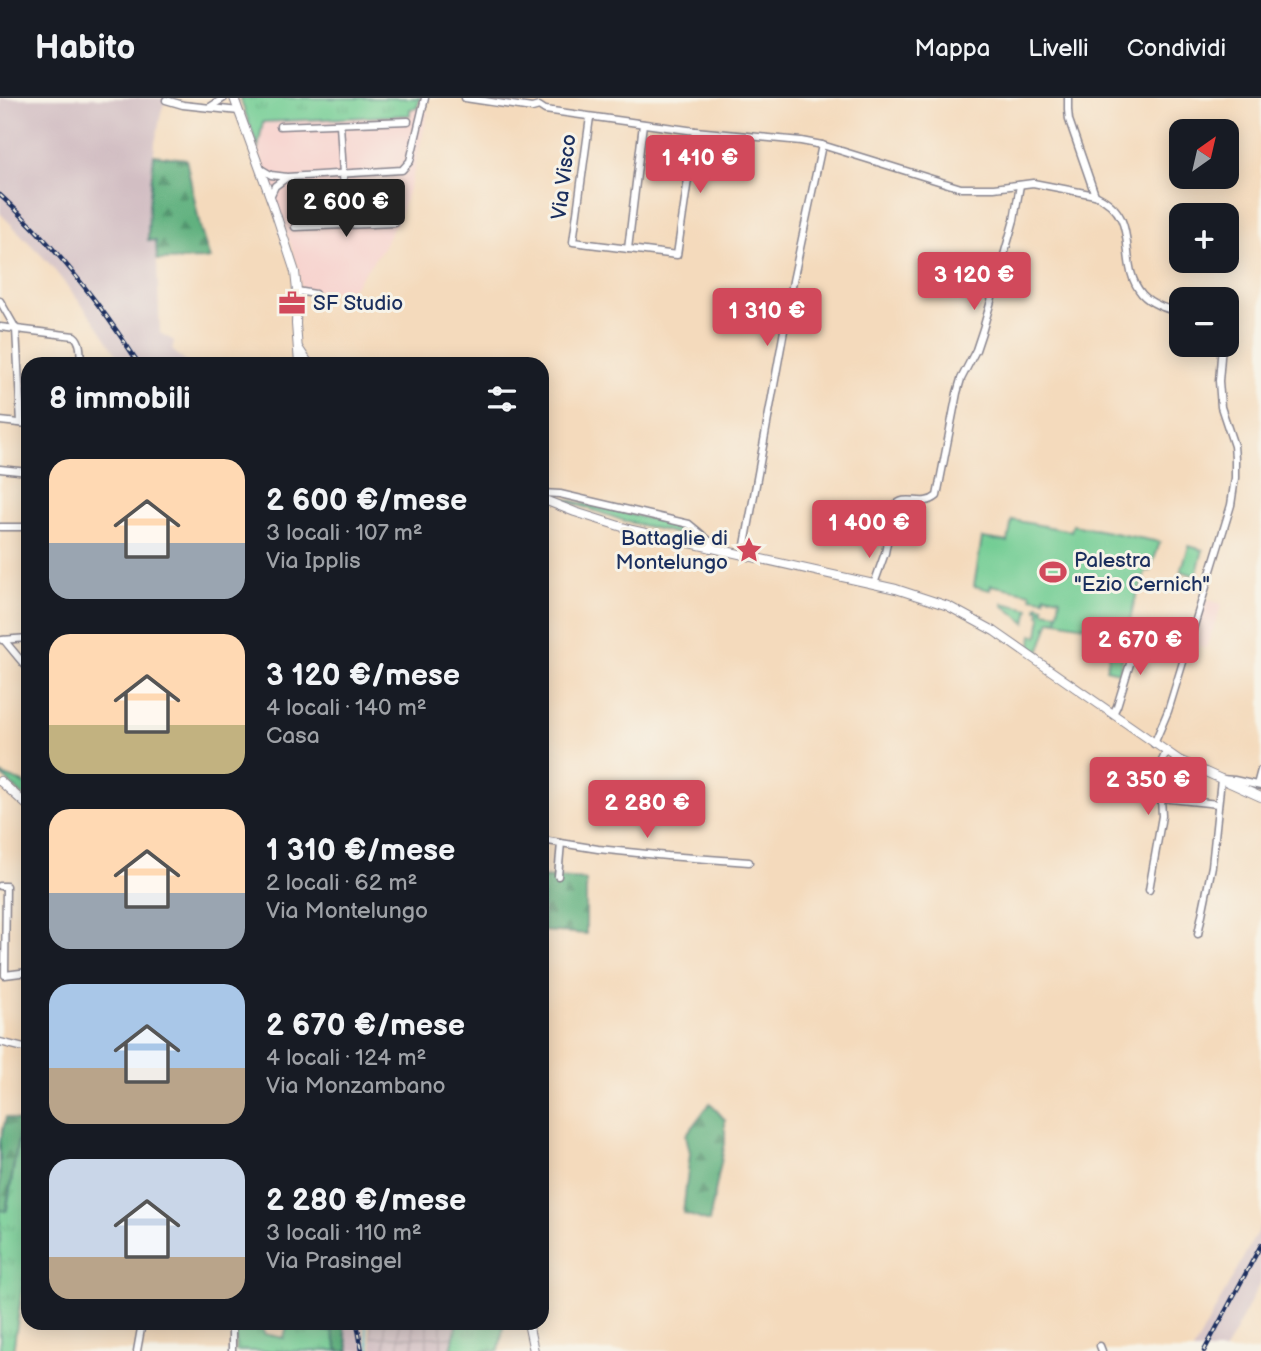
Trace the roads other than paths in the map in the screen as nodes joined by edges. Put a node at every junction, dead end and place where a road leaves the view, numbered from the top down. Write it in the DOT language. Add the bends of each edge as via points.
graph roads {
  1 [pos="224,98"];
  2 [pos="234,98"];
  3 [pos="425,98"];
  4 [pos="465,98"];
  5 [pos="1069,98"];
  6 [pos="166,100"];
  7 [pos="538,102"];
  8 [pos="210,107"];
  9 [pos="239,111"];
  10 [pos="590,117"];
  11 [pos="408,121"];
  12 [pos="340,124"];
  13 [pos="642,124"];
  14 [pos="280,127"];
  15 [pos="695,131"];
  16 [pos="822,145"];
  17 [pos="259,167"];
  18 [pos="342,174"];
  19 [pos="277,180"];
  20 [pos="265,183"];
  21 [pos="1020,185"];
  22 [pos="1095,195"];
  23 [pos="271,197"];
  24 [pos="395,223"];
  25 [pos="346,225"];
  26 [pos="295,227"];
  27 [pos="628,249"];
  28 [pos="297,291"];
  29 [pos="315,294"];
  30 [pos="0,301"];
  31 [pos="1169,309"];
  32 [pos="0,327"];
  33 [pos="16,329"];
  34 [pos="298,347"];
  35 [pos="80,357"];
  36 [pos="299,357"];
  37 [pos="304,357"];
  38 [pos="1221,357"];
  39 [pos="21,388"];
  40 [pos="0,421"];
  41 [pos="21,424"];
  42 [pos="0,469"];
  43 [pos="21,471"];
  44 [pos="549,493"];
  45 [pos="549,502"];
  46 [pos="0,527"];
  47 [pos="21,527"];
  48 [pos="711,549"];
  49 [pos="743,556"];
  50 [pos="874,584"];
  51 [pos="1141,628"];
  52 [pos="21,639"];
  53 [pos="2,640"];
  54 [pos="21,661"];
  55 [pos="1113,714"];
  56 [pos="1154,744"];
  57 [pos="1166,752"];
  58 [pos="1261,770"];
  59 [pos="1221,779"];
  60 [pos="0,781"];
  61 [pos="1259,786"];
  62 [pos="1261,797"];
  63 [pos="1161,798"];
  64 [pos="21,800"];
  65 [pos="1218,804"];
  66 [pos="549,842"];
  67 [pos="561,843"];
  68 [pos="748,862"];
  69 [pos="558,876"];
  70 [pos="0,886"];
  71 [pos="1149,890"];
  72 [pos="1198,934"];
  73 [pos="21,973"];
  74 [pos="2,977"];
  75 [pos="0,1042"];
  76 [pos="21,1047"];
  77 [pos="141,1330"];
  78 [pos="233,1330"];
  79 [pos="530,1330"];
  80 [pos="137,1351"];
  81 [pos="232,1351"];
  82 [pos="534,1351"];
  1 -- 8 [label="street"];
  2 -- 9 [label="street"];
  3 -- 18 [label="street" via="405,169"];
  4 -- 7 [label="street" via="532,108"];
  5 -- 22 [label="street" via="1068,116"];
  6 -- 8 [label="street"];
  7 -- 10 [label="street" via="545,110"];
  8 -- 9 [label="street"];
  9 -- 17 [label="street"];
  10 -- 13 [label="street"];
  10 -- 27 [label="street, Via Visco" via="573,242"];
  11 -- 12 [label="street"];
  12 -- 14 [label="street"];
  12 -- 18 [label="street"];
  13 -- 15 [label="street"];
  13 -- 27 [label="street"];
  15 -- 16 [label="street"];
  15 -- 27 [label="street" via="677,255"];
  16 -- 21 [label="street" via="961,188"];
  16 -- 49 [label="street"];
  17 -- 19 [label="street"];
  17 -- 20 [label="street"];
  18 -- 19 [label="street"];
  18 -- 25 [label="street"];
  19 -- 20 [label="street"];
  19 -- 23 [label="street"];
  20 -- 23 [label="street"];
  21 -- 22 [label="street" via="1033,183"];
  21 -- 50 [label="street" via="983,329 957,393 937,496 932,501 898,501"];
  22 -- 31 [label="street" via="1121,219 1136,284 1143,294"];
  23 -- 28 [label="street" via="293,263"];
  24 -- 25 [label="street"];
  25 -- 26 [label="street"];
  28 -- 29 [label="street"];
  28 -- 34 [label="street"];
  30 -- 33 [label="street"];
  32 -- 33 [label="street"];
  33 -- 35 [label="street" via="71,335 77,338"];
  33 -- 39 [label="street"];
  34 -- 36 [label="street"];
  34 -- 37 [label="street"];
  38 -- 56 [label="street" via="1221,407 1234,446 1231,505"];
  40 -- 41 [label="street"];
  42 -- 43 [label="street"];
  44 -- 48 [label="street" via="689,524 712,543"];
  45 -- 48 [label="street" via="610,524"];
  46 -- 47 [label="street"];
  48 -- 49 [label="street"];
  49 -- 50 [label="street"];
  50 -- 55 [label="street" via="970,617"];
  51 -- 55 [label="street"];
  52 -- 53 [label="street"];
  53 -- 54 [label="street"];
  55 -- 56 [label="street"];
  56 -- 57 [label="street"];
  57 -- 59 [label="street"];
  57 -- 63 [label="street" via="1158,774"];
  58 -- 61 [label="street"];
  59 -- 61 [label="street"];
  59 -- 62 [label="street"];
  59 -- 65 [label="street"];
  60 -- 64 [label="street"];
  63 -- 65 [label="street"];
  63 -- 71 [label="street"];
  65 -- 72 [label="street"];
  66 -- 67 [label="street"];
  67 -- 68 [label="street"];
  67 -- 69 [label="street"];
  70 -- 74 [label="street" via="6,886"];
  73 -- 74 [label="street"];
  75 -- 76 [label="street"];
  77 -- 80 [label="street"];
  78 -- 81 [label="street"];
  79 -- 82 [label="street"];
}
